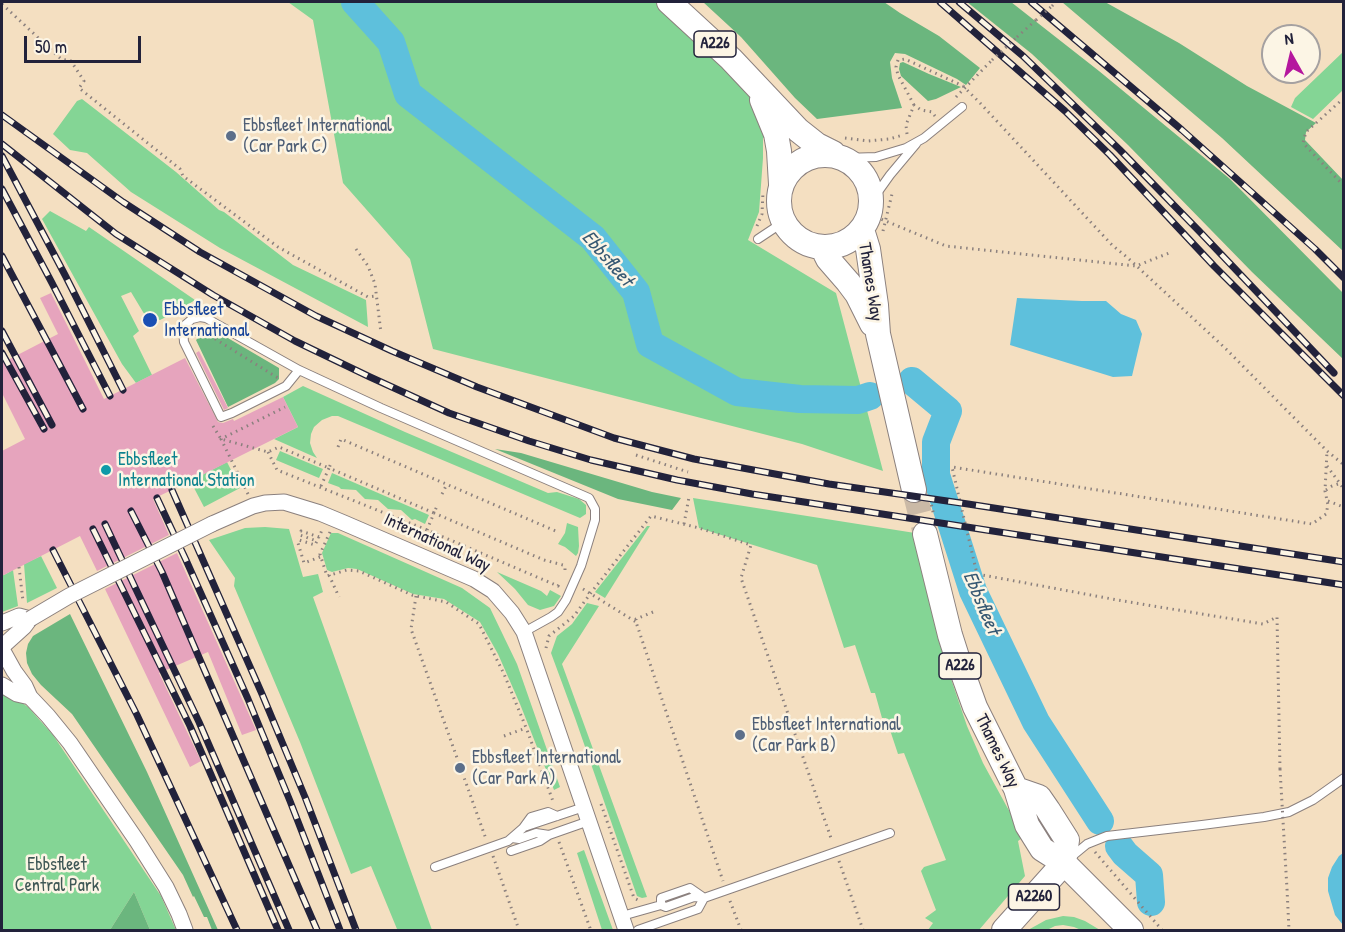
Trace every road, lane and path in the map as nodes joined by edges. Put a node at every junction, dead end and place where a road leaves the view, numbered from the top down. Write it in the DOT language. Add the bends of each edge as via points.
graph roads {
  1 [pos="669,2"];
  2 [pos="1056,2"];
  3 [pos="2,4"];
  4 [pos="992,60"];
  5 [pos="759,89"];
  6 [pos="1344,98"];
  7 [pos="914,105"];
  8 [pos="962,107"];
  9 [pos="936,118"];
  10 [pos="907,134"];
  11 [pos="914,137"];
  12 [pos="840,147"];
  13 [pos="781,184"];
  14 [pos="1344,186"];
  15 [pos="876,217"];
  16 [pos="784,221"];
  17 [pos="758,238"];
  18 [pos="822,247"];
  19 [pos="356,249"];
  20 [pos="1169,253"];
  21 [pos="1136,266"];
  22 [pos="376,296"];
  23 [pos="381,333"];
  24 [pos="878,334"];
  25 [pos="196,340"];
  26 [pos="299,370"];
  27 [pos="279,379"];
  28 [pos="285,407"];
  29 [pos="220,439"];
  30 [pos="338,447"];
  31 [pos="1327,451"];
  32 [pos="268,452"];
  33 [pos="636,455"];
  34 [pos="332,461"];
  35 [pos="1344,465"];
  36 [pos="1326,466"];
  37 [pos="329,468"];
  38 [pos="688,472"];
  39 [pos="1341,483"];
  40 [pos="447,484"];
  41 [pos="321,486"];
  42 [pos="1344,489"];
  43 [pos="921,491"];
  44 [pos="1325,491"];
  45 [pos="442,494"];
  46 [pos="249,496"];
  47 [pos="689,497"];
  48 [pos="1328,500"];
  49 [pos="437,506"];
  50 [pos="1341,506"];
  51 [pos="434,513"];
  52 [pos="684,525"];
  53 [pos="324,526"];
  54 [pos="428,530"];
  55 [pos="930,530"];
  56 [pos="558,532"];
  57 [pos="329,534"];
  58 [pos="320,557"];
  59 [pos="19,567"];
  60 [pos="329,575"];
  61 [pos="583,589"];
  62 [pos="590,594"];
  63 [pos="416,596"];
  64 [pos="339,597"];
  65 [pos="653,612"];
  66 [pos="28,614"];
  67 [pos="636,622"];
  68 [pos="2,623"];
  69 [pos="524,632"];
  70 [pos="3,651"];
  71 [pos="547,652"];
  72 [pos="2,685"];
  73 [pos="30,697"];
  74 [pos="526,728"];
  75 [pos="504,736"];
  76 [pos="1344,778"];
  77 [pos="597,794"];
  78 [pos="548,812"];
  79 [pos="587,814"];
  80 [pos="557,816"];
  81 [pos="523,828"];
  82 [pos="890,833"];
  83 [pos="552,834"];
  84 [pos="512,838"];
  85 [pos="490,848"];
  86 [pos="511,851"];
  87 [pos="835,851"];
  88 [pos="1096,854"];
  89 [pos="1064,863"];
  90 [pos="435,867"];
  91 [pos="726,891"];
  92 [pos="704,898"];
  93 [pos="642,901"];
  94 [pos="624,923"];
  95 [pos="185,930"];
  96 [pos="519,930"];
  97 [pos="590,930"];
  98 [pos="638,930"];
  99 [pos="741,930"];
  100 [pos="863,930"];
  101 [pos="1004,930"];
  102 [pos="1131,930"];
  103 [pos="1162,930"];
  104 [pos="1289,930"];
  1 -- 5 [label="main road, A226"];
  2 -- 4 [label="path, bridge"];
  3 -- 22 [label="path" via="61,59 70,61 84,81 79,88 180,169 183,177 278,247 368,297"];
  5 -- 12 [label="main road, A226" via="810,140"];
  5 -- 13 [label="main road, A226" via="776,134"];
  6 -- 14 [label="path" via="1306,132 1304,143"];
  7 -- 9 [label="path" via="921,111 932,112"];
  7 -- 10 [label="path" via="906,125"];
  7 -- 21 [label="path, bridge" via="898,75 898,60 905,59 963,86"];
  8 -- 11 [label="lane" via="942,124"];
  10 -- 11 [label="path"];
  10 -- 12 [label="path" via="854,140"];
  11 -- 12 [label="path"];
  11 -- 12 [label="lane" via="900,151 876,157"];
  11 -- 15 [label="lane" via="890,175"];
  12 -- 13 [label="main road" via="800,161"];
  12 -- 15 [label="main road" via="868,184"];
  13 -- 16 [label="main road" via="779,201"];
  15 -- 18 [label="main road" via="852,239"];
  15 -- 21 [label="path" via="946,246"];
  15 -- 24 [label="main road, Thames Way" via="864,236"];
  16 -- 17 [label="lane"];
  16 -- 18 [label="main road" via="807,244"];
  18 -- 24 [label="main road, Thames Way" via="856,294"];
  19 -- 22 [label="path" via="368,266"];
  20 -- 21 [label="path"];
  21 -- 31 [label="path" via="1226,348"];
  22 -- 23 [label="path"];
  24 -- 43 [label="main road, Thames Way"];
  25 -- 27 [label="path" via="197,332 204,332"];
  26 -- 26 [label="lane" via="286,386 221,417 184,342 183,330 192,320 206,318"];
  26 -- 69 [label="lane" via="589,498 595,520 566,600 552,617"];
  28 -- 29 [label="path"];
  29 -- 32 [label="path"];
  29 -- 46 [label="path"];
  30 -- 40 [label="path" via="341,439"];
  31 -- 35 [label="path"];
  31 -- 36 [label="path"];
  32 -- 37 [label="path" via="279,447"];
  32 -- 41 [label="path" via="277,470"];
  33 -- 38 [label="path"];
  34 -- 37 [label="path"];
  36 -- 39 [label="path"];
  36 -- 44 [label="path"];
  37 -- 41 [label="path"];
  37 -- 51 [label="path"];
  39 -- 42 [label="path"];
  39 -- 44 [label="path"];
  40 -- 45 [label="path"];
  40 -- 56 [label="path"];
  41 -- 54 [label="path"];
  43 -- 55 [label="path"];
  44 -- 48 [label="path"];
  47 -- 52 [label="path"];
  48 -- 50 [label="path"];
  48 -- 104 [label="path, bridge" via="1326,514 1312,524 952,466 977,574 1263,624 1276,617"];
  49 -- 51 [label="path"];
  51 -- 54 [label="path"];
  51 -- 54 [label="path" via="562,565 565,572 558,586"];
  52 -- 62 [label="path" via="651,516"];
  52 -- 87 [label="path" via="751,545 741,578"];
  53 -- 58 [label="path" via="319,537 301,531 300,535 317,541 315,545 299,540 298,543 304,563"];
  55 -- 89 [label="main road, Thames Way / A226" via="950,635 975,707 1016,789 1039,797 1067,840"];
  57 -- 58 [label="path"];
  58 -- 60 [label="path"];
  59 -- 66 [label="path"];
  60 -- 63 [label="path" via="353,570"];
  60 -- 64 [label="path"];
  61 -- 62 [label="path"];
  62 -- 67 [label="path"];
  62 -- 71 [label="path" via="574,616 549,636"];
  63 -- 74 [label="path" via="446,602 478,624"];
  63 -- 85 [label="path" via="411,629"];
  65 -- 67 [label="path" via="636,618"];
  66 -- 68 [label="street, International Way"];
  66 -- 69 [label="street, International Way, bridge" via="244,510 284,502 320,513 474,579 498,596"];
  66 -- 70 [label="street, International Way" via="24,627"];
  67 -- 91 [label="path"];
  69 -- 79 [label="street, International Way"];
  70 -- 73 [label="street, International Way"];
  72 -- 73 [label="street, International Way"];
  73 -- 95 [label="street, International Way" via="57,726 119,815 166,887"];
  74 -- 75 [label="path"];
  74 -- 78 [label="path" via="554,804"];
  76 -- 89 [label="lane" via="1289,812 1104,837 1087,844"];
  77 -- 93 [label="path" via="634,898"];
  78 -- 80 [label="lane"];
  78 -- 81 [label="lane" via="531,817"];
  79 -- 80 [label="lane"];
  79 -- 83 [label="lane"];
  79 -- 94 [label="street, International Way"];
  80 -- 81 [label="lane"];
  81 -- 84 [label="lane"];
  82 -- 87 [label="lane"];
  83 -- 84 [label="lane"];
  83 -- 86 [label="lane"];
  83 -- 97 [label="path"];
  84 -- 85 [label="lane"];
  85 -- 90 [label="lane"];
  85 -- 96 [label="path"];
  87 -- 91 [label="lane"];
  87 -- 100 [label="path"];
  88 -- 103 [label="path"];
  89 -- 101 [label="main road, A2260"];
  89 -- 102 [label="main road"];
  91 -- 92 [label="lane"];
  91 -- 99 [label="path"];
  92 -- 94 [label="lane" via="662,905"];
  92 -- 98 [label="lane" via="698,909"];
}
